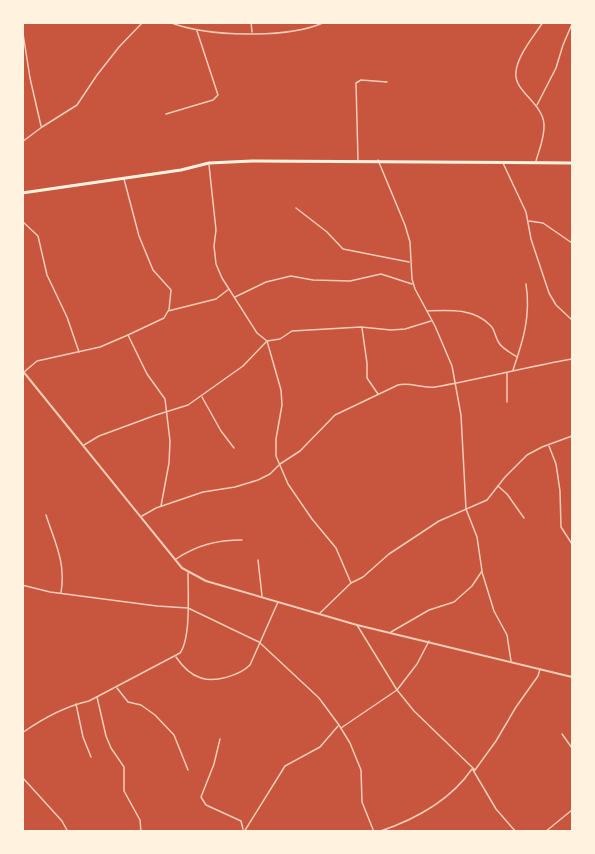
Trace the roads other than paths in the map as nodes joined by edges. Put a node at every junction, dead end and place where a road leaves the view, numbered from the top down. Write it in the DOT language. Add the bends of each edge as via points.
graph roads {
  1 [pos="143,22"];
  2 [pos="169,22"];
  3 [pos="251,22"];
  4 [pos="325,22"];
  5 [pos="543,22"];
  6 [pos="573,24"];
  7 [pos="22,27"];
  8 [pos="197,30"];
  9 [pos="252,33"];
  10 [pos="387,82"];
  11 [pos="537,105"];
  12 [pos="166,114"];
  13 [pos="42,127"];
  14 [pos="22,142"];
  15 [pos="358,160"];
  16 [pos="378,160"];
  17 [pos="503,162"];
  18 [pos="535,162"];
  19 [pos="573,162"];
  20 [pos="208,163"];
  21 [pos="124,179"];
  22 [pos="22,193"];
  23 [pos="296,208"];
  24 [pos="22,220"];
  25 [pos="529,221"];
  26 [pos="573,243"];
  27 [pos="410,262"];
  28 [pos="413,284"];
  29 [pos="526,284"];
  30 [pos="229,289"];
  31 [pos="234,297"];
  32 [pos="168,311"];
  33 [pos="426,311"];
  34 [pos="573,320"];
  35 [pos="432,321"];
  36 [pos="361,327"];
  37 [pos="128,335"];
  38 [pos="267,341"];
  39 [pos="79,352"];
  40 [pos="518,357"];
  41 [pos="573,359"];
  42 [pos="23,371"];
  43 [pos="512,371"];
  44 [pos="507,373"];
  45 [pos="456,383"];
  46 [pos="378,396"];
  47 [pos="202,397"];
  48 [pos="507,402"];
  49 [pos="167,413"];
  50 [pos="573,436"];
  51 [pos="84,446"];
  52 [pos="548,446"];
  53 [pos="234,448"];
  54 [pos="280,464"];
  55 [pos="498,486"];
  56 [pos="161,506"];
  57 [pos="466,509"];
  58 [pos="46,515"];
  59 [pos="141,516"];
  60 [pos="524,518"];
  61 [pos="242,540"];
  62 [pos="573,544"];
  63 [pos="175,560"];
  64 [pos="258,561"];
  65 [pos="482,571"];
  66 [pos="188,573"];
  67 [pos="351,583"];
  68 [pos="22,585"];
  69 [pos="61,593"];
  70 [pos="262,597"];
  71 [pos="278,602"];
  72 [pos="188,608"];
  73 [pos="319,614"];
  74 [pos="357,625"];
  75 [pos="391,632"];
  76 [pos="429,641"];
  77 [pos="259,642"];
  78 [pos="175,657"];
  79 [pos="511,661"];
  80 [pos="540,669"];
  81 [pos="573,677"];
  82 [pos="116,687"];
  83 [pos="397,690"];
  84 [pos="98,697"];
  85 [pos="76,704"];
  86 [pos="339,725"];
  87 [pos="341,728"];
  88 [pos="22,733"];
  89 [pos="562,735"];
  90 [pos="220,739"];
  91 [pos="573,748"];
  92 [pos="91,757"];
  93 [pos="188,770"];
  94 [pos="474,770"];
  95 [pos="22,777"];
  96 [pos="573,810"];
  97 [pos="68,831"];
  98 [pos="141,831"];
  99 [pos="243,831"];
  100 [pos="374,831"];
  101 [pos="378,831"];
  102 [pos="516,831"];
  103 [pos="545,831"];
  1 -- 13 [label="street" via="119,47 77,105"];
  2 -- 8 [label="street"];
  3 -- 9 [label="street"];
  4 -- 9 [label="street" via="308,30"];
  5 -- 11 [label="street" via="521,56 515,74 517,84"];
  6 -- 11 [label="street"];
  7 -- 13 [label="street"];
  8 -- 9 [label="street"];
  8 -- 12 [label="street" via="218,94 213,100"];
  10 -- 15 [label="street" via="356,83"];
  11 -- 18 [label="street" via="544,127"];
  13 -- 14 [label="street"];
  15 -- 16 [label="main road"];
  15 -- 20 [label="main road"];
  16 -- 17 [label="main road"];
  16 -- 27 [label="street" via="405,225"];
  17 -- 18 [label="main road"];
  17 -- 25 [label="street"];
  18 -- 19 [label="main road"];
  20 -- 21 [label="main road"];
  20 -- 30 [label="street" via="216,264"];
  21 -- 22 [label="main road"];
  21 -- 32 [label="street" via="139,236 153,270 171,290"];
  23 -- 27 [label="street" via="343,249"];
  24 -- 39 [label="street" via="38,236 47,275"];
  25 -- 26 [label="street" via="543,223"];
  25 -- 34 [label="street" via="549,293"];
  27 -- 28 [label="street"];
  28 -- 31 [label="street" via="381,274 350,281 291,276 266,282"];
  28 -- 33 [label="street"];
  29 -- 40 [label="street" via="528,318"];
  30 -- 31 [label="street"];
  30 -- 32 [label="street" via="216,299"];
  31 -- 38 [label="street" via="257,333"];
  32 -- 37 [label="street" via="164,318"];
  33 -- 35 [label="street"];
  33 -- 40 [label="street" via="451,310 479,317 492,327 500,345"];
  35 -- 36 [label="street" via="398,329"];
  35 -- 45 [label="street"];
  36 -- 38 [label="street" via="292,331"];
  36 -- 46 [label="street" via="367,378"];
  37 -- 39 [label="street"];
  37 -- 49 [label="street" via="147,374 165,399"];
  38 -- 47 [label="street" via="243,366"];
  38 -- 54 [label="street" via="281,390 276,439"];
  39 -- 42 [label="street" via="38,361"];
  40 -- 43 [label="street"];
  41 -- 43 [label="street"];
  42 -- 51 [label="street"];
  43 -- 44 [label="street"];
  44 -- 45 [label="street"];
  44 -- 48 [label="street"];
  45 -- 46 [label="street" via="433,387 407,383"];
  45 -- 57 [label="street"];
  46 -- 54 [label="street" via="335,415 300,451"];
  47 -- 49 [label="street"];
  47 -- 53 [label="street"];
  49 -- 51 [label="street" via="99,436"];
  49 -- 56 [label="street" via="169,463"];
  50 -- 52 [label="street"];
  51 -- 59 [label="street"];
  52 -- 55 [label="street" via="527,455"];
  52 -- 62 [label="street" via="556,464 561,527"];
  54 -- 56 [label="street" via="258,480 211,489"];
  54 -- 67 [label="street" via="288,484 336,548"];
  55 -- 57 [label="street" via="486,500"];
  55 -- 60 [label="street"];
  56 -- 59 [label="street"];
  57 -- 65 [label="street" via="477,537"];
  57 -- 67 [label="street" via="439,521"];
  58 -- 69 [label="street" via="60,552"];
  59 -- 63 [label="street"];
  61 -- 63 [label="street" via="211,542"];
  63 -- 66 [label="street"];
  64 -- 70 [label="street"];
  65 -- 75 [label="street" via="454,602 429,610"];
  65 -- 79 [label="street" via="494,611 507,635"];
  66 -- 70 [label="street"];
  66 -- 72 [label="street"];
  67 -- 73 [label="street"];
  68 -- 69 [label="street"];
  69 -- 72 [label="street"];
  70 -- 71 [label="street"];
  71 -- 73 [label="street"];
  71 -- 77 [label="street"];
  72 -- 77 [label="street"];
  72 -- 78 [label="street" via="183,649"];
  73 -- 74 [label="street"];
  74 -- 75 [label="street"];
  74 -- 83 [label="street"];
  75 -- 76 [label="street"];
  76 -- 79 [label="street"];
  76 -- 83 [label="street"];
  77 -- 78 [label="street" via="247,668 214,679 192,674"];
  77 -- 86 [label="street" via="314,693"];
  78 -- 82 [label="street"];
  79 -- 80 [label="street"];
  80 -- 81 [label="street"];
  80 -- 94 [label="street"];
  82 -- 84 [label="street"];
  82 -- 93 [label="street" via="128,702 141,705 174,735"];
  83 -- 87 [label="street"];
  83 -- 94 [label="street"];
  84 -- 85 [label="street"];
  84 -- 98 [label="street" via="106,736 124,767 123,791 140,820"];
  85 -- 88 [label="street"];
  85 -- 92 [label="street"];
  86 -- 87 [label="street"];
  86 -- 99 [label="street" via="320,747 285,766"];
  87 -- 100 [label="street" via="361,770 362,802"];
  89 -- 91 [label="street"];
  90 -- 99 [label="street" via="201,797 206,805 241,821"];
  94 -- 101 [label="street" via="434,806"];
  94 -- 102 [label="street" via="496,808"];
  95 -- 97 [label="street"];
  96 -- 103 [label="street"];
}
